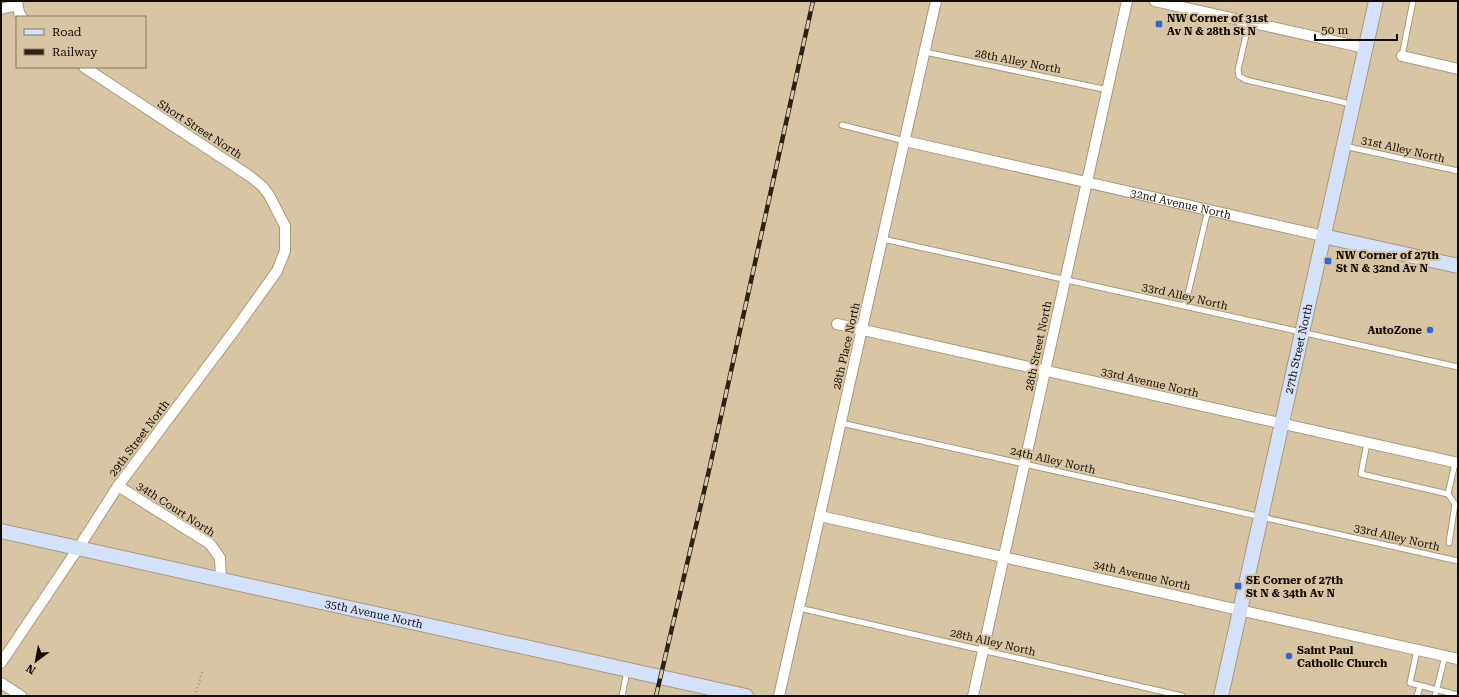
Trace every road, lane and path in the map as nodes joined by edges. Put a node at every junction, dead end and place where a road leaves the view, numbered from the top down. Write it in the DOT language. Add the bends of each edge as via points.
graph roads {
  1 [pos="936,1"];
  2 [pos="1127,1"];
  3 [pos="1155,1"];
  4 [pos="1376,1"];
  5 [pos="1412,1"];
  6 [pos="17,3"];
  7 [pos="1,9"];
  8 [pos="22,16"];
  9 [pos="1249,22"];
  10 [pos="1365,48"];
  11 [pos="925,52"];
  12 [pos="1402,56"];
  13 [pos="86,68"];
  14 [pos="1458,69"];
  15 [pos="1108,90"];
  16 [pos="1352,104"];
  17 [pos="842,125"];
  18 [pos="905,141"];
  19 [pos="1343,146"];
  20 [pos="1458,171"];
  21 [pos="1087,182"];
  22 [pos="1208,210"];
  23 [pos="285,226"];
  24 [pos="1323,236"];
  25 [pos="883,239"];
  26 [pos="1458,266"];
  27 [pos="1065,279"];
  28 [pos="1185,306"];
  29 [pos="837,324"];
  30 [pos="862,330"];
  31 [pos="1302,332"];
  32 [pos="1458,366"];
  33 [pos="1045,371"];
  34 [pos="841,423"];
  35 [pos="1281,424"];
  36 [pos="1367,443"];
  37 [pos="1456,463"];
  38 [pos="1025,464"];
  39 [pos="118,486"];
  40 [pos="1448,494"];
  41 [pos="820,516"];
  42 [pos="1260,517"];
  43 [pos="1,531"];
  44 [pos="1449,543"];
  45 [pos="79,547"];
  46 [pos="1005,557"];
  47 [pos="1458,561"];
  48 [pos="221,579"];
  49 [pos="799,608"];
  50 [pos="1240,609"];
  51 [pos="983,650"];
  52 [pos="1417,650"];
  53 [pos="1444,656"];
  54 [pos="1458,659"];
  55 [pos="1,663"];
  56 [pos="203,669"];
  57 [pos="628,670"];
  58 [pos="1,683"];
  59 [pos="1420,686"];
  60 [pos="1437,690"];
  61 [pos="1448,694"];
  62 [pos="1458,695"];
  63 [pos="21,696"];
  64 [pos="195,696"];
  65 [pos="622,696"];
  66 [pos="746,696"];
  67 [pos="780,696"];
  68 [pos="973,696"];
  69 [pos="1182,696"];
  70 [pos="1221,696"];
  71 [pos="1418,696"];
  72 [pos="1435,696"];
  1 -- 11 [label="street, 28th Place North"];
  2 -- 15 [label="street, 28th Street North"];
  3 -- 9 [label="street"];
  4 -- 10 [label="street, 27th Street North"];
  5 -- 12 [label="lane"];
  6 -- 7 [label="street"];
  6 -- 8 [label="street"];
  9 -- 10 [label="street"];
  9 -- 16 [label="lane" via="1238,70 1239,76 1246,80"];
  10 -- 16 [label="street, 27th Street North"];
  11 -- 15 [label="lane, 28th Alley North"];
  11 -- 18 [label="street, 28th Place North"];
  12 -- 14 [label="street"];
  13 -- 23 [label="street, Short Street North" via="251,177 269,195"];
  15 -- 21 [label="street, 28th Street North"];
  16 -- 19 [label="street, 27th Street North"];
  17 -- 18 [label="lane"];
  18 -- 21 [label="street, 32nd Avenue North"];
  18 -- 25 [label="street, 28th Place North"];
  19 -- 20 [label="lane, 31st Alley North"];
  19 -- 24 [label="street, 27th Street North"];
  21 -- 22 [label="street, 32nd Avenue North"];
  21 -- 27 [label="street, 28th Street North"];
  22 -- 24 [label="street, 32nd Avenue North"];
  22 -- 28 [label="lane"];
  23 -- 39 [label="street, 29th Street North" via="285,251 277,271"];
  24 -- 26 [label="street, 32nd Avenue North"];
  24 -- 31 [label="street, 27th Street North"];
  25 -- 27 [label="lane"];
  25 -- 30 [label="street, 28th Place North"];
  27 -- 28 [label="lane, 33rd Alley North"];
  27 -- 33 [label="street, 28th Street North"];
  28 -- 31 [label="lane, 33rd Alley North"];
  29 -- 30 [label="street, 33rd Avenue North"];
  30 -- 33 [label="street, 33rd Avenue North"];
  30 -- 34 [label="street, 28th Place North"];
  31 -- 32 [label="lane, 33rd Alley North"];
  31 -- 35 [label="street, 27th Street North"];
  33 -- 35 [label="street, 33rd Avenue North"];
  33 -- 38 [label="street, 28th Street North"];
  34 -- 38 [label="lane, 24th Alley North"];
  34 -- 41 [label="street, 28th Place North"];
  35 -- 36 [label="street, 33rd Avenue North"];
  35 -- 42 [label="street, 27th Street North"];
  36 -- 37 [label="street, 33rd Avenue North"];
  36 -- 40 [label="lane" via="1361,474"];
  37 -- 40 [label="lane"];
  38 -- 42 [label="lane, 24th Alley North"];
  38 -- 46 [label="street, 28th Street North"];
  39 -- 45 [label="street, 29th Street North"];
  39 -- 48 [label="street, 34th Court North" via="210,544 220,558"];
  40 -- 44 [label="lane" via="1455,504"];
  41 -- 46 [label="street, 34th Avenue North"];
  41 -- 49 [label="street, 28th Place North"];
  42 -- 47 [label="lane, 33rd Alley North"];
  42 -- 50 [label="street, 27th Street North"];
  43 -- 45 [label="street, 35th Avenue North"];
  45 -- 48 [label="street, 35th Avenue North"];
  45 -- 55 [label="street, 29th Street North"];
  46 -- 50 [label="street, 34th Avenue North"];
  46 -- 51 [label="street, 28th Street North"];
  48 -- 57 [label="street, 35th Avenue North"];
  49 -- 51 [label="lane, 28th Alley North"];
  49 -- 67 [label="street, 28th Place North"];
  50 -- 52 [label="street, 34th Avenue North"];
  50 -- 70 [label="street, 27th Street North"];
  51 -- 68 [label="street, 28th Street North"];
  51 -- 69 [label="lane, 28th Alley North"];
  52 -- 53 [label="street, 34th Avenue North"];
  52 -- 59 [label="lane" via="1410,683"];
  53 -- 54 [label="street, 34th Avenue North"];
  53 -- 60 [label="lane"];
  56 -- 64 [label="path"];
  57 -- 65 [label="lane"];
  57 -- 66 [label="street, 35th Avenue North"];
  58 -- 63 [label="street"];
  59 -- 60 [label="lane"];
  59 -- 71 [label="lane"];
  60 -- 61 [label="lane"];
  60 -- 72 [label="lane"];
  61 -- 62 [label="lane"];
}
